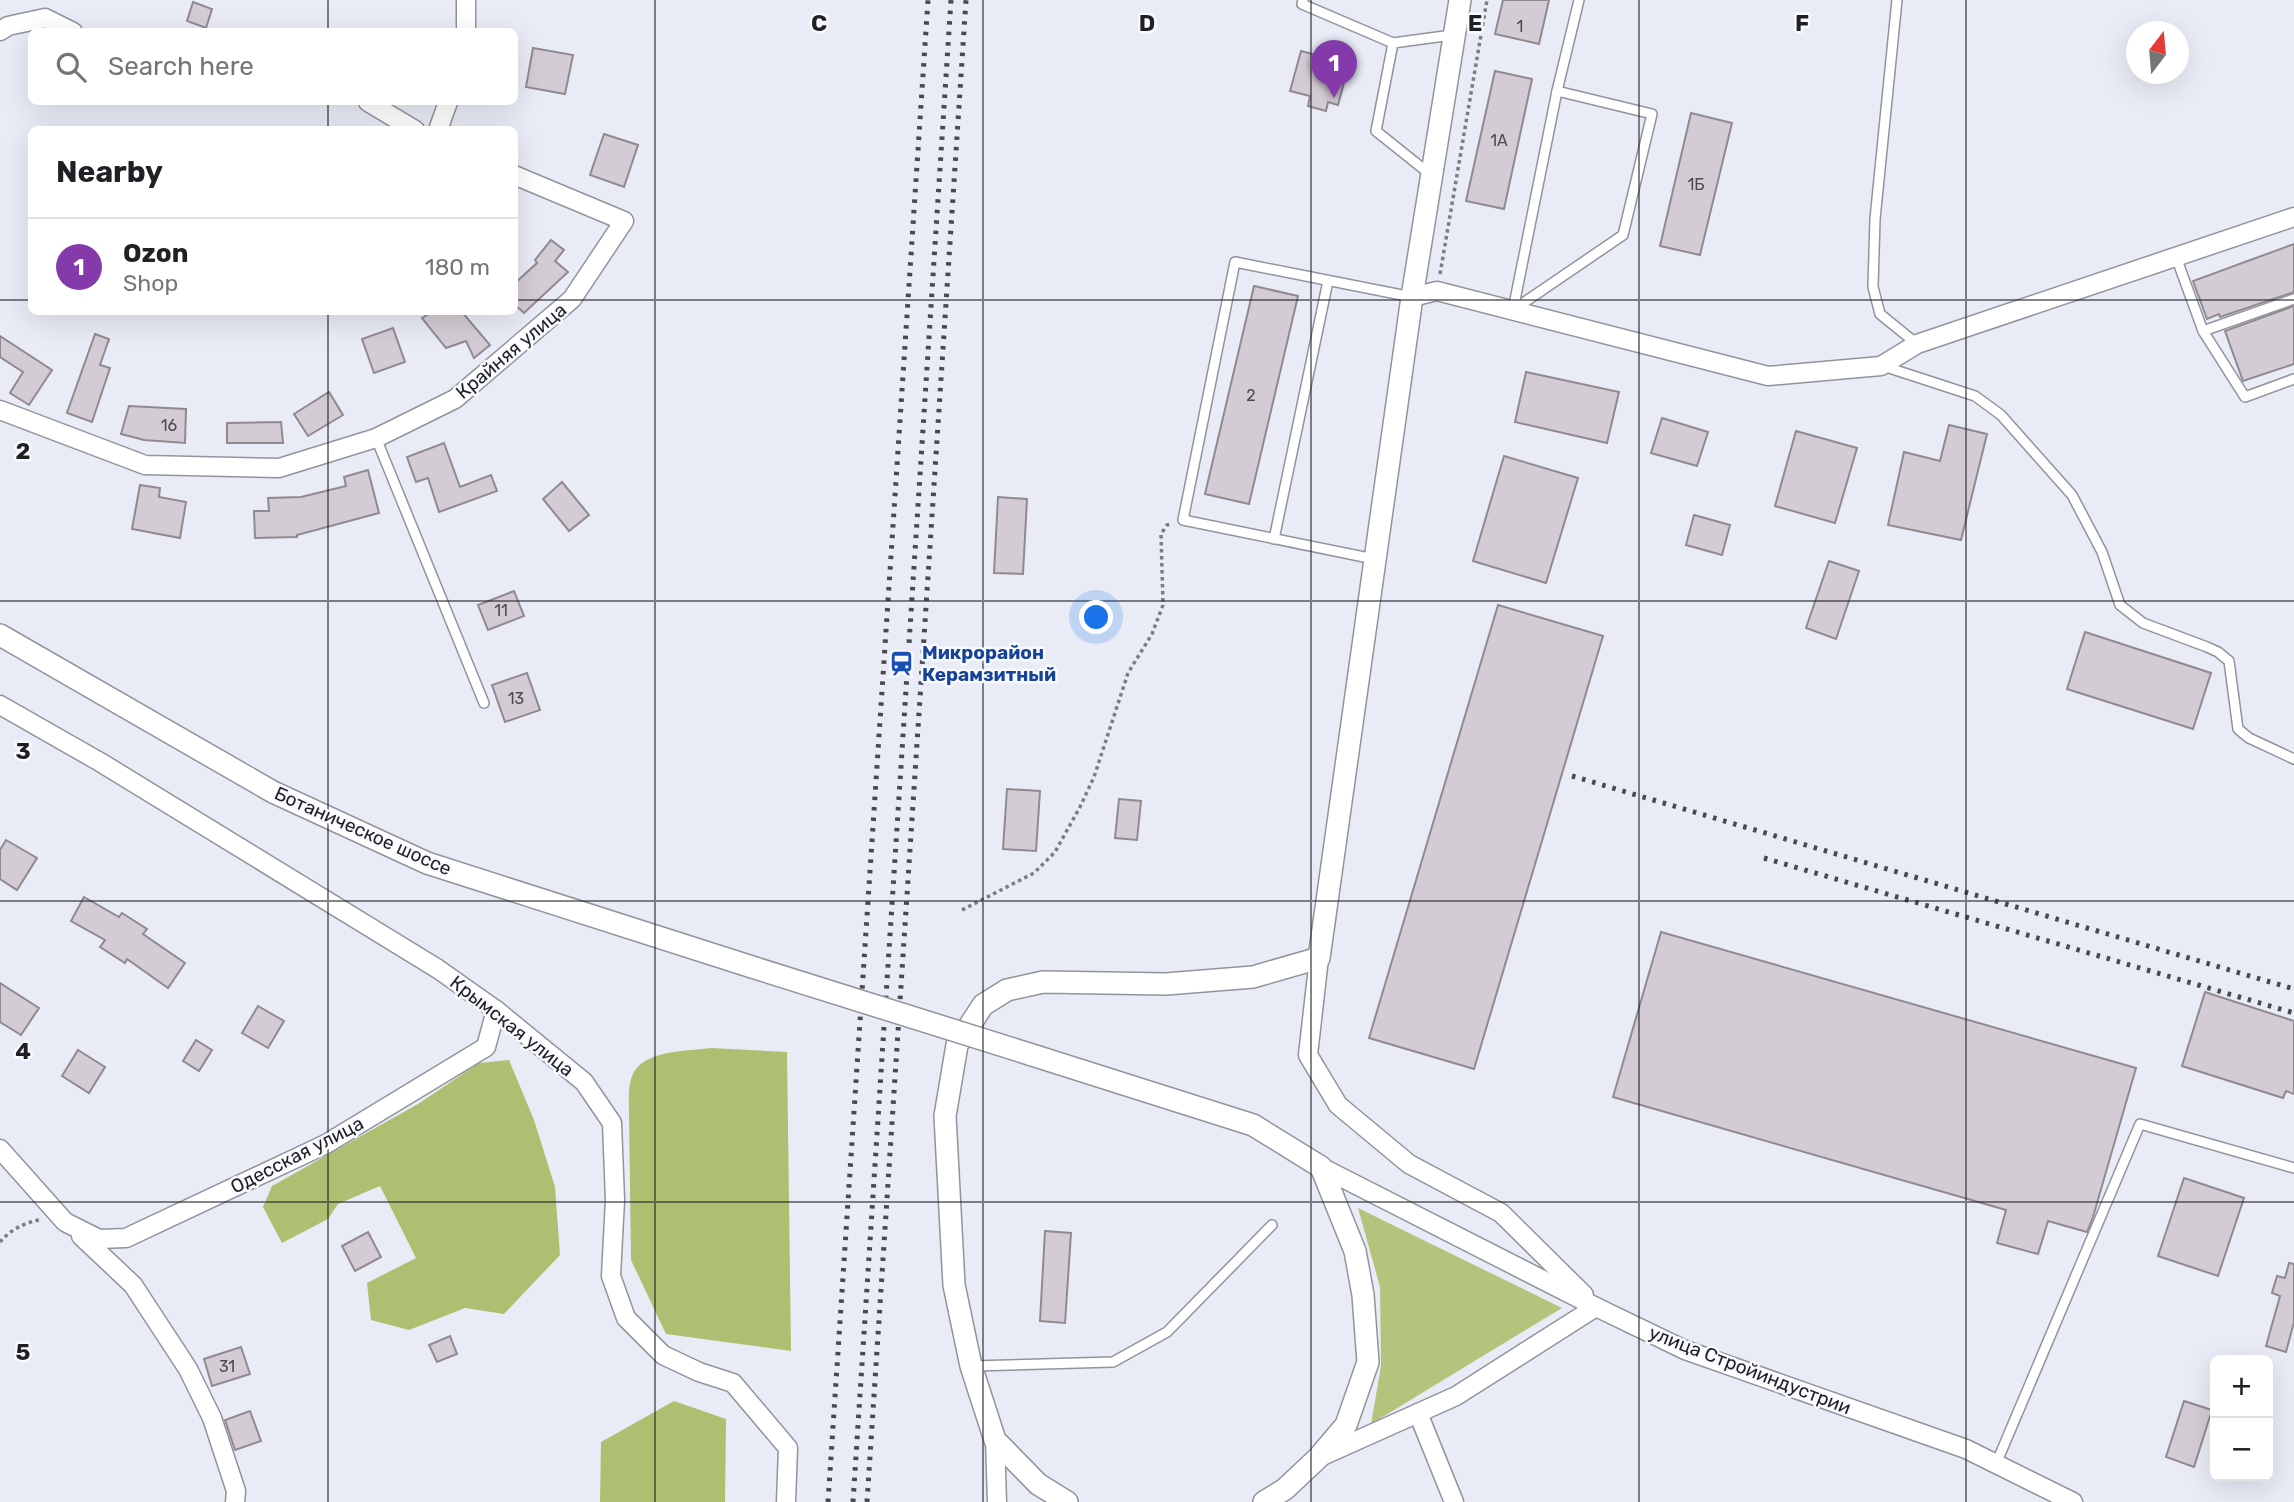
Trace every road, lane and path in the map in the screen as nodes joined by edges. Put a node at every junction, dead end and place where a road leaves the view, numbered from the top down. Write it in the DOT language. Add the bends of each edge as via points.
graph roads {
  1 [pos="466,0"];
  2 [pos="1303,0"];
  3 [pos="1460,0"];
  4 [pos="1487,0"];
  5 [pos="1579,0"];
  6 [pos="1897,0"];
  7 [pos="65,28"];
  8 [pos="466,28"];
  9 [pos="0,31"];
  10 [pos="1454,34"];
  11 [pos="1393,43"];
  12 [pos="1557,91"];
  13 [pos="373,105"];
  14 [pos="447,105"];
  15 [pos="408,126"];
  16 [pos="439,126"];
  17 [pos="1432,175"];
  18 [pos="518,177"];
  19 [pos="2294,217"];
  20 [pos="2176,257"];
  21 [pos="1328,281"];
  22 [pos="1437,291"];
  23 [pos="1412,298"];
  24 [pos="2294,299"];
  25 [pos="1513,310"];
  26 [pos="2203,331"];
  27 [pos="1917,344"];
  28 [pos="1881,366"];
  29 [pos="2294,379"];
  30 [pos="0,410"];
  31 [pos="376,438"];
  32 [pos="1183,520"];
  33 [pos="1274,539"];
  34 [pos="1375,559"];
  35 [pos="0,635"];
  36 [pos="484,703"];
  37 [pos="0,705"];
  38 [pos="2294,759"];
  39 [pos="962,910"];
  40 [pos="1319,958"];
  41 [pos="496,1010"];
  42 [pos="0,1149"];
  43 [pos="1321,1167"];
  44 [pos="2294,1168"];
  45 [pos="65,1222"];
  46 [pos="1272,1225"];
  47 [pos="0,1242"];
  48 [pos="1596,1307"];
  49 [pos="971,1366"];
  50 [pos="1419,1413"];
  51 [pos="995,1440"];
  52 [pos="1318,1458"];
  53 [pos="1996,1464"];
  54 [pos="236,1502"];
  55 [pos="786,1502"];
  56 [pos="997,1502"];
  57 [pos="1067,1502"];
  58 [pos="1264,1502"];
  59 [pos="1454,1502"];
  60 [pos="2073,1502"];
  1 -- 8 [label="street"];
  2 -- 11 [label="lane" via="1302,4"];
  3 -- 10 [label="street"];
  4 -- 22 [label="path"];
  5 -- 12 [label="lane"];
  6 -- 27 [label="lane" via="1875,219 1873,287 1880,314"];
  7 -- 9 [label="street" via="45,18"];
  10 -- 11 [label="lane"];
  10 -- 17 [label="street"];
  11 -- 17 [label="lane" via="1376,131"];
  12 -- 25 [label="lane"];
  12 -- 25 [label="lane" via="1652,114 1623,235"];
  13 -- 15 [label="street"];
  14 -- 16 [label="street"];
  17 -- 23 [label="street"];
  18 -- 31 [label="street, Крайняя улица" via="624,220 572,299 455,399"];
  19 -- 20 [label="street"];
  20 -- 26 [label="lane"];
  20 -- 27 [label="street"];
  21 -- 23 [label="lane"];
  21 -- 32 [label="lane" via="1235,262"];
  21 -- 33 [label="lane"];
  22 -- 23 [label="street"];
  22 -- 25 [label="street"];
  23 -- 34 [label="street"];
  24 -- 26 [label="lane"];
  25 -- 28 [label="street" via="1768,376"];
  26 -- 29 [label="lane" via="2245,397"];
  27 -- 28 [label="street"];
  28 -- 38 [label="lane" via="1975,396 2001,415 2072,495 2102,552 2120,605 2143,623 2207,647 2229,661 2238,729"];
  30 -- 31 [label="street, Крайняя улица" via="145,465 279,468"];
  31 -- 36 [label="lane"];
  32 -- 33 [label="lane"];
  32 -- 39 [label="path" via="1167,525 1161,534 1163,605 1128,673 1094,777 1055,852 1034,873"];
  33 -- 34 [label="lane"];
  34 -- 40 [label="street"];
  35 -- 43 [label="street, Ботаническое шоссе, bridge" via="273,792 427,863 1254,1125"];
  37 -- 41 [label="street, Крымская улица" via="438,969"];
  40 -- 48 [label="street" via="1308,1055 1338,1105 1409,1164 1501,1213"];
  40 -- 49 [label="street" via="1253,977 1167,984 1043,982 1007,990 983,1005 957,1045 945,1116 954,1285"];
  41 -- 45 [label="street, Одесская улица" via="486,1047 326,1144 126,1238 99,1239"];
  41 -- 55 [label="street, Крымская улица" via="584,1082 612,1124 611,1276 626,1318 663,1355 733,1384 788,1448"];
  42 -- 45 [label="street, Одесская улица"];
  43 -- 48 [label="street, улица Стройиндустрии"];
  43 -- 52 [label="street" via="1355,1251 1368,1362 1346,1425"];
  44 -- 53 [label="lane" via="2140,1124"];
  45 -- 47 [label="path" via="27,1223"];
  45 -- 54 [label="street, Одесская улица" via="133,1285 188,1369 212,1418"];
  46 -- 49 [label="lane" via="1167,1332 1113,1362"];
  48 -- 50 [label="street" via="1456,1396"];
  48 -- 53 [label="street, улица Стройиндустрии" via="1685,1350 1966,1449"];
  49 -- 51 [label="street"];
  50 -- 52 [label="street"];
  50 -- 59 [label="street"];
  51 -- 56 [label="street"];
  51 -- 57 [label="street" via="1038,1484"];
  52 -- 58 [label="street"];
  53 -- 60 [label="street, улица Стройиндустрии"];
}
